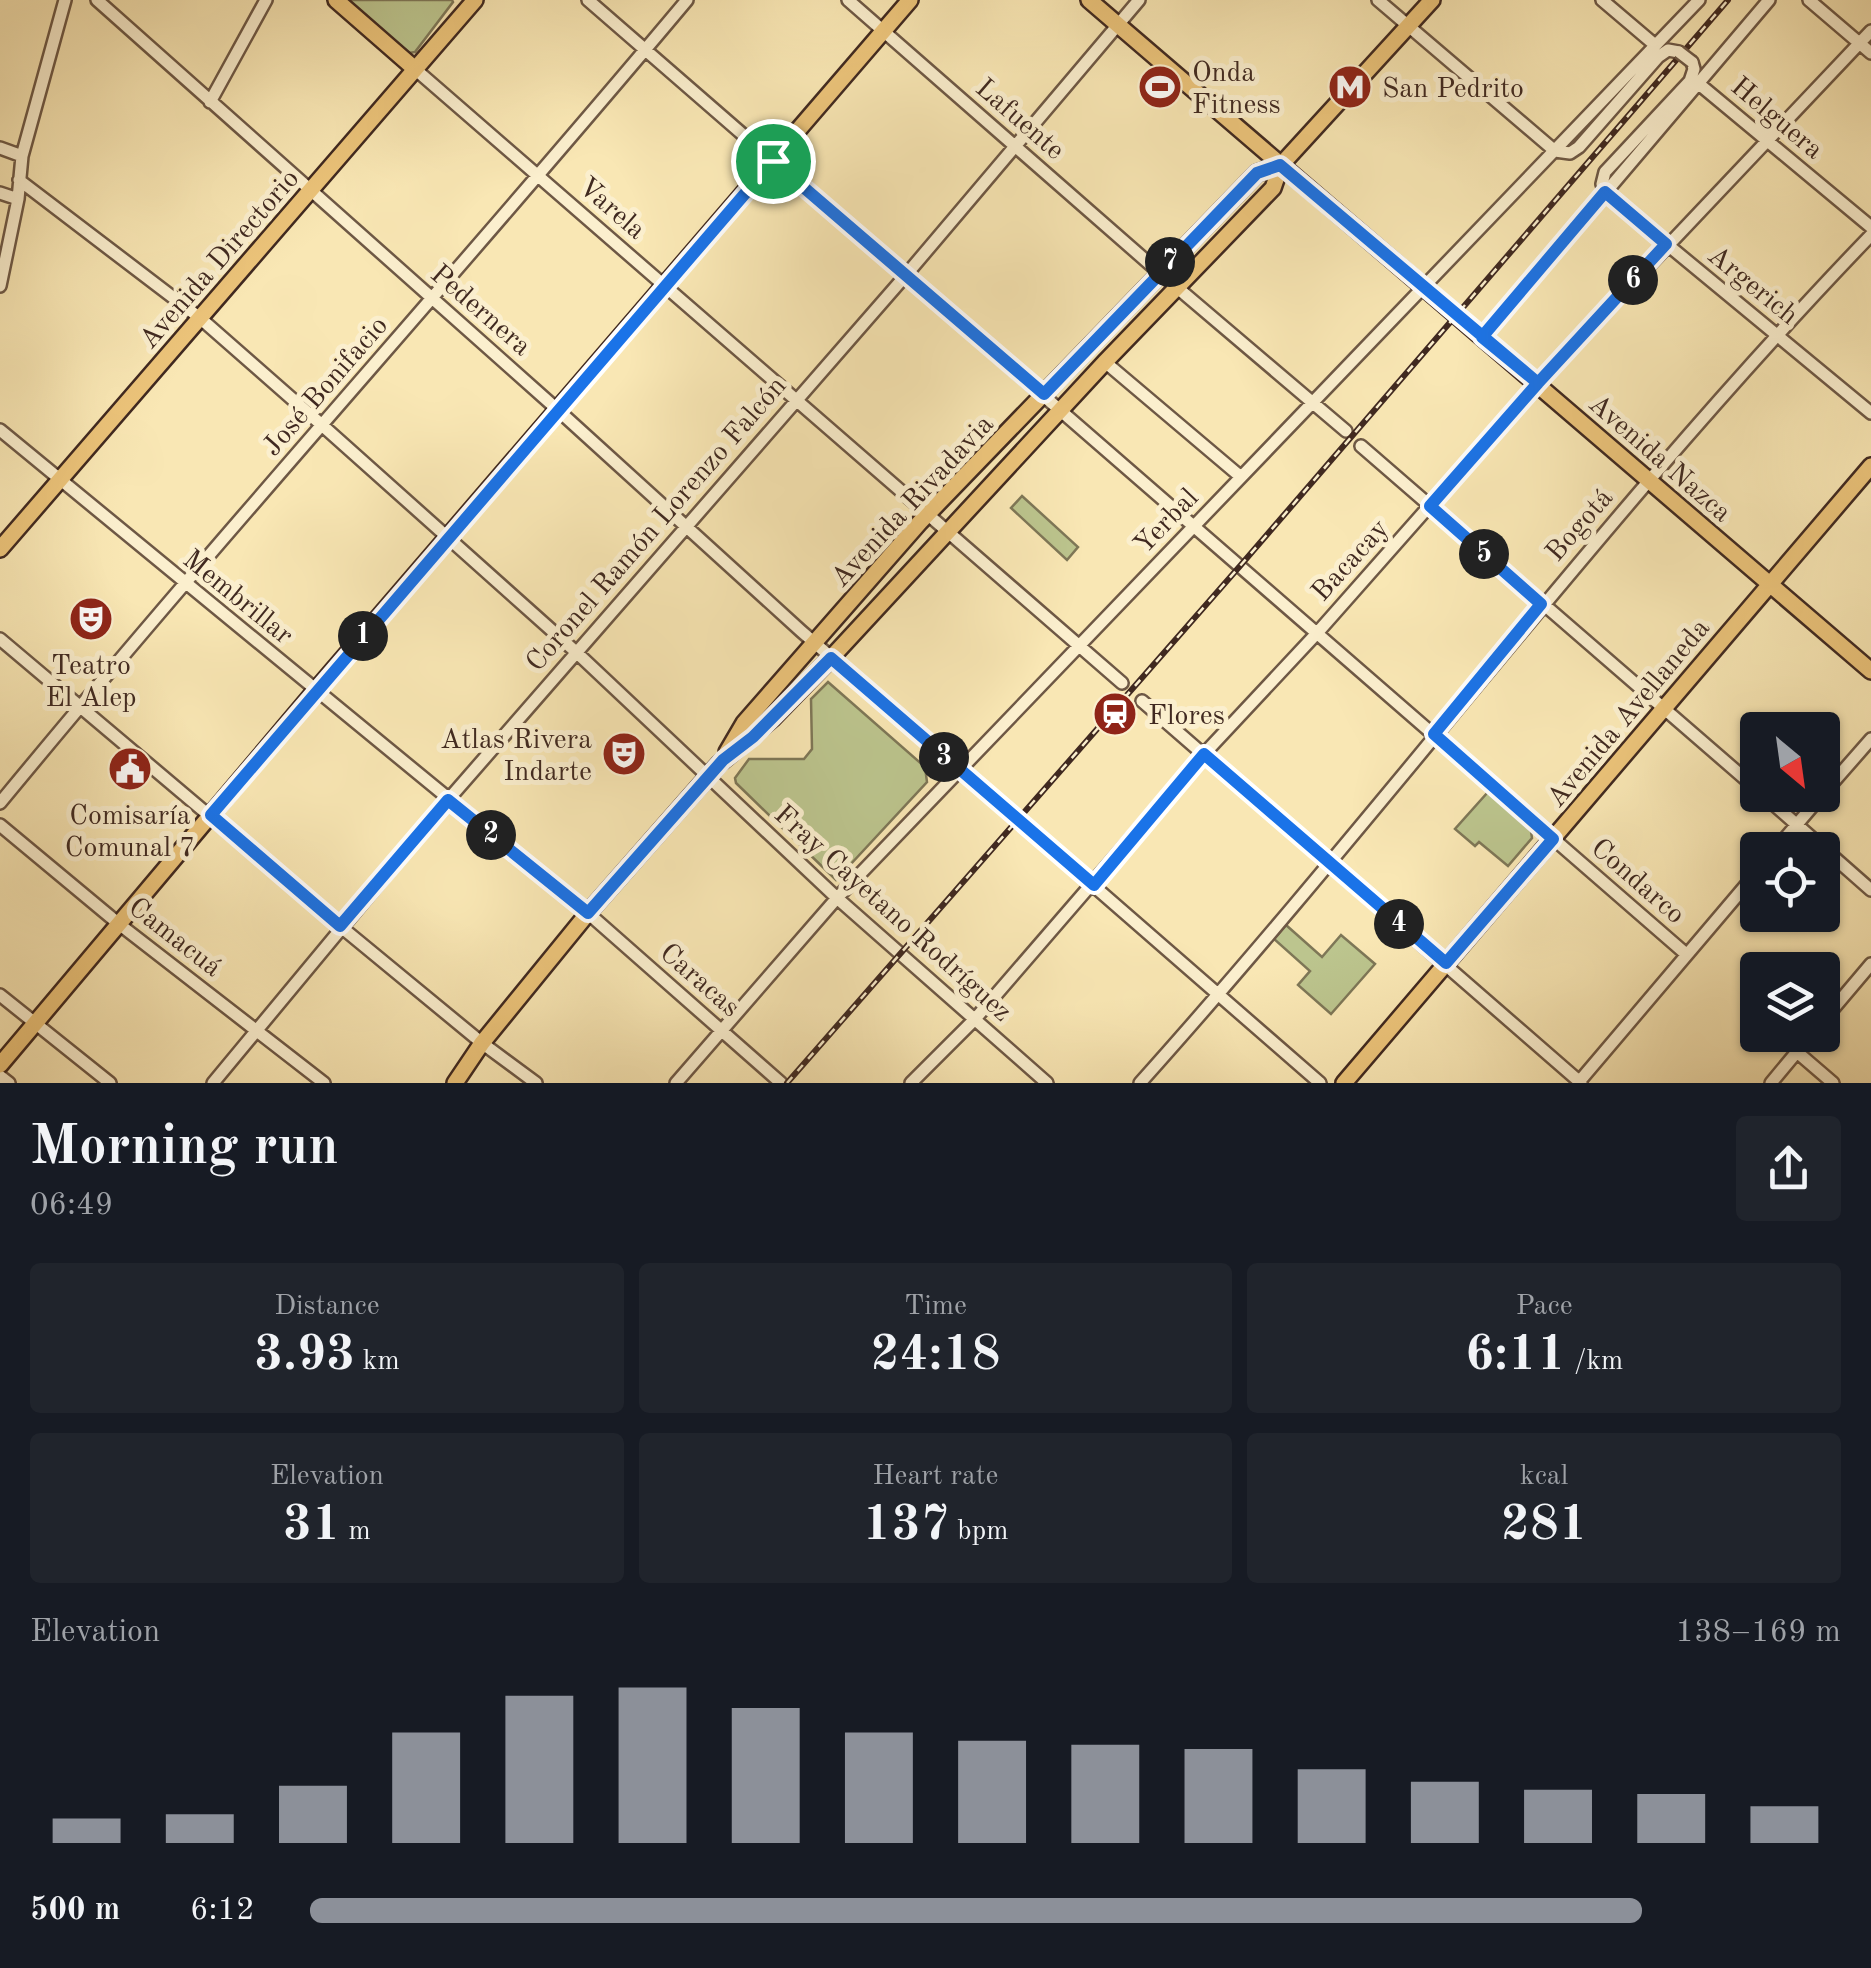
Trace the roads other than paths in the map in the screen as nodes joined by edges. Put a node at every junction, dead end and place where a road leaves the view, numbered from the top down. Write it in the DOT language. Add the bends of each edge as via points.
graph roads {
  1 [pos="66,0"];
  2 [pos="98,0"];
  3 [pos="266,0"];
  4 [pos="336,0"];
  5 [pos="588,0"];
  6 [pos="687,0"];
  7 [pos="848,0"];
  8 [pos="910,0"];
  9 [pos="1089,0"];
  10 [pos="1139,0"];
  11 [pos="1378,0"];
  12 [pos="1432,0"];
  13 [pos="1602,0"];
  14 [pos="1699,0"];
  15 [pos="1770,0"];
  16 [pos="1809,0"];
  17 [pos="472,1"];
  18 [pos="1117,25"];
  19 [pos="1408,26"];
  20 [pos="884,31"];
  21 [pos="1871,31"];
  22 [pos="1859,43"];
  23 [pos="1655,45"];
  24 [pos="646,50"];
  25 [pos="1871,53"];
  26 [pos="415,70"];
  27 [pos="1700,84"];
  28 [pos="210,102"];
  29 [pos="1768,139"];
  30 [pos="1014,145"];
  31 [pos="0,148"];
  32 [pos="1556,151"];
  33 [pos="22,156"];
  34 [pos="773,161"];
  35 [pos="1280,165"];
  36 [pos="540,176"];
  37 [pos="19,180"];
  38 [pos="311,190"];
  39 [pos="1605,192"];
  40 [pos="0,193"];
  41 [pos="18,200"];
  42 [pos="1871,231"];
  43 [pos="5,237"];
  44 [pos="1666,244"];
  45 [pos="1160,273"];
  46 [pos="906,274"];
  47 [pos="1,280"];
  48 [pos="666,286"];
  49 [pos="1425,287"];
  50 [pos="1177,288"];
  51 [pos="431,298"];
  52 [pos="200,318"];
  53 [pos="1776,334"];
  54 [pos="1482,337"];
  55 [pos="1106,362"];
  56 [pos="1538,383"];
  57 [pos="1044,394"];
  58 [pos="796,400"];
  59 [pos="1314,403"];
  60 [pos="1062,410"];
  61 [pos="558,411"];
  62 [pos="1871,414"];
  63 [pos="323,426"];
  64 [pos="0,430"];
  65 [pos="1346,431"];
  66 [pos="1361,446"];
  67 [pos="1871,466"];
  68 [pos="1241,477"];
  69 [pos="59,478"];
  70 [pos="1650,480"];
  71 [pos="1430,506"];
  72 [pos="928,515"];
  73 [pos="1194,526"];
  74 [pos="687,527"];
  75 [pos="946,532"];
  76 [pos="448,538"];
  77 [pos="0,549"];
  78 [pos="1769,583"];
  79 [pos="185,584"];
  80 [pos="1541,604"];
  81 [pos="1318,632"];
  82 [pos="0,639"];
  83 [pos="815,644"];
  84 [pos="1078,644"];
  85 [pos="576,652"];
  86 [pos="831,658"];
  87 [pos="1871,672"];
  88 [pos="1122,683"];
  89 [pos="316,690"];
  90 [pos="1142,701"];
  91 [pos="80,706"];
  92 [pos="1663,709"];
  93 [pos="1434,734"];
  94 [pos="1871,739"];
  95 [pos="1204,754"];
  96 [pos="723,760"];
  97 [pos="960,769"];
  98 [pos="1840,774"];
  99 [pos="709,776"];
  100 [pos="1740,776"];
  101 [pos="448,800"];
  102 [pos="0,803"];
  103 [pos="1783,812"];
  104 [pos="1807,812"];
  105 [pos="211,815"];
  106 [pos="1797,824"];
  107 [pos="0,825"];
  108 [pos="1790,832"];
  109 [pos="1553,839"];
  110 [pos="1329,864"];
  111 [pos="1094,885"];
  112 [pos="1871,890"];
  113 [pos="1740,892"];
  114 [pos="836,898"];
  115 [pos="588,913"];
  116 [pos="119,924"];
  117 [pos="340,926"];
  118 [pos="1686,954"];
  119 [pos="1446,963"];
  120 [pos="1871,964"];
  121 [pos="1220,994"];
  122 [pos="0,995"];
  123 [pos="1840,1001"];
  124 [pos="975,1019"];
  125 [pos="34,1022"];
  126 [pos="258,1030"];
  127 [pos="721,1030"];
  128 [pos="482,1043"];
  129 [pos="1797,1052"];
  130 [pos="0,1065"];
  131 [pos="0,1076"];
  132 [pos="1579,1082"];
  133 [pos="9,1083"];
  134 [pos="110,1083"];
  135 [pos="213,1083"];
  136 [pos="324,1083"];
  137 [pos="455,1083"];
  138 [pos="536,1083"];
  139 [pos="676,1083"];
  140 [pos="782,1083"];
  141 [pos="911,1083"];
  142 [pos="1047,1083"];
  143 [pos="1140,1083"];
  144 [pos="1320,1083"];
  145 [pos="1344,1083"];
  146 [pos="1771,1083"];
  147 [pos="1833,1083"];
  1 -- 33 [label="street"];
  2 -- 28 [label="street, Pedernera"];
  3 -- 28 [label="street"];
  4 -- 26 [label="main road, Varela"];
  5 -- 24 [label="street, Condarco"];
  6 -- 24 [label="street, José Bonifacio"];
  7 -- 20 [label="street, Lafuente"];
  8 -- 20 [label="main road"];
  9 -- 18 [label="main road, Avenida Nazca"];
  10 -- 18 [label="street, Coronel Ramón Lorenzo Falcón"];
  11 -- 19 [label="street"];
  12 -- 19 [label="main road, Avenida Rivadavia"];
  13 -- 23 [label="street"];
  14 -- 23 [label="street, Yerbal"];
  15 -- 27 [label="street"];
  16 -- 22 [label="street"];
  17 -- 26 [label="main road, Avenida Directorio"];
  18 -- 30 [label="street, Coronel Ramón Lorenzo Falcón"];
  18 -- 35 [label="main road, Avenida Nazca"];
  19 -- 32 [label="street"];
  19 -- 35 [label="main road, Avenida Rivadavia"];
  20 -- 30 [label="street, Lafuente"];
  20 -- 34 [label="main road"];
  21 -- 22 [label="street, Bacacay"];
  22 -- 25 [label="street"];
  22 -- 29 [label="street, Bacacay"];
  23 -- 32 [label="street, Yerbal"];
  24 -- 34 [label="street, Condarco"];
  24 -- 36 [label="street, José Bonifacio"];
  26 -- 36 [label="street, Varela"];
  26 -- 38 [label="main road, Avenida Directorio"];
  27 -- 29 [label="street, Helguera"];
  27 -- 39 [label="street"];
  28 -- 38 [label="street, Pedernera"];
  29 -- 42 [label="street, Helguera"];
  29 -- 44 [label="street, Bacacay"];
  30 -- 45 [label="street, Lafuente"];
  30 -- 46 [label="street, Coronel Ramón Lorenzo Falcón"];
  31 -- 33 [label="street"];
  32 -- 39 [label="street, bridge" via="1579,147 1668,50 1692,62 1690,81 1605,172"];
  32 -- 49 [label="street, Yerbal"];
  33 -- 37 [label="street"];
  34 -- 46 [label="street, Condarco"];
  34 -- 48 [label="main road"];
  35 -- 45 [label="main road, Avenida Rivadavia" via="1257,173"];
  35 -- 49 [label="main road, Avenida Nazca"];
  35 -- 50 [label="main road, Avenida Rivadavia" via="1273,188"];
  36 -- 48 [label="street, Varela"];
  36 -- 51 [label="street, José Bonifacio"];
  37 -- 41 [label="street"];
  37 -- 52 [label="street, Fray Cayetano Rodríguez"];
  38 -- 51 [label="street, Pedernera"];
  38 -- 52 [label="main road, Avenida Directorio"];
  39 -- 44 [label="street, Argerich"];
  39 -- 54 [label="street"];
  40 -- 41 [label="street"];
  41 -- 43 [label="street"];
  42 -- 53 [label="street, Bogotá"];
  43 -- 47 [label="street"];
  44 -- 53 [label="street, Argerich"];
  44 -- 56 [label="street, Bacacay"];
  45 -- 50 [label="street, Lafuente"];
  45 -- 57 [label="main road, Avenida Rivadavia"];
  46 -- 57 [label="street, Condarco"];
  46 -- 58 [label="street, Coronel Ramón Lorenzo Falcón"];
  48 -- 58 [label="street, Varela"];
  48 -- 61 [label="main road"];
  49 -- 54 [label="main road, Avenida Nazca"];
  49 -- 59 [label="street, Yerbal"];
  50 -- 55 [label="main road, Avenida Rivadavia"];
  50 -- 59 [label="street, Lafuente"];
  51 -- 61 [label="street, Pedernera"];
  51 -- 63 [label="street, José Bonifacio"];
  52 -- 63 [label="street, Fray Cayetano Rodríguez"];
  52 -- 69 [label="main road, Avenida Directorio"];
  53 -- 62 [label="street, Argerich"];
  53 -- 70 [label="street, Bogotá"];
  54 -- 56 [label="main road, Avenida Nazca"];
  55 -- 60 [label="main road, Avenida Rivadavia"];
  55 -- 68 [label="street"];
  56 -- 70 [label="main road, Avenida Nazca"];
  56 -- 71 [label="street, Bacacay"];
  57 -- 60 [label="street, Condarco"];
  57 -- 72 [label="main road, Avenida Rivadavia"];
  58 -- 72 [label="street, Varela"];
  58 -- 74 [label="street, Coronel Ramón Lorenzo Falcón"];
  59 -- 65 [label="street, Lafuente"];
  59 -- 68 [label="street, Yerbal"];
  60 -- 73 [label="street, Condarco"];
  60 -- 75 [label="main road, Avenida Rivadavia"];
  61 -- 74 [label="street, Pedernera"];
  61 -- 76 [label="main road"];
  63 -- 76 [label="street, Fray Cayetano Rodríguez"];
  63 -- 79 [label="street, José Bonifacio"];
  64 -- 69 [label="street, Membrillar"];
  66 -- 71 [label="street"];
  67 -- 78 [label="main road, Avenida Avellaneda"];
  68 -- 73 [label="street, Yerbal"];
  69 -- 77 [label="main road, Avenida Directorio"];
  69 -- 79 [label="street, Membrillar"];
  70 -- 78 [label="main road, Avenida Nazca"];
  70 -- 80 [label="street, Bogotá"];
  71 -- 80 [label="street"];
  71 -- 81 [label="street, Bacacay"];
  72 -- 75 [label="street, Varela"];
  72 -- 83 [label="main road, Avenida Rivadavia"];
  73 -- 81 [label="street, Condarco"];
  73 -- 84 [label="street, Yerbal"];
  74 -- 83 [label="street, Pedernera"];
  74 -- 85 [label="street, Coronel Ramón Lorenzo Falcón"];
  75 -- 84 [label="street, Varela"];
  75 -- 86 [label="main road, Avenida Rivadavia"];
  76 -- 85 [label="street, Fray Cayetano Rodríguez"];
  76 -- 89 [label="main road"];
  78 -- 87 [label="main road, Avenida Nazca"];
  78 -- 92 [label="main road, Avenida Avellaneda"];
  79 -- 89 [label="street, Membrillar"];
  79 -- 91 [label="street, José Bonifacio"];
  80 -- 92 [label="street"];
  80 -- 93 [label="street, Bogotá"];
  81 -- 93 [label="street, Condarco"];
  81 -- 95 [label="street, Bacacay"];
  82 -- 91 [label="street"];
  83 -- 86 [label="street, Pedernera"];
  83 -- 96 [label="main road, Avenida Rivadavia" via="744,723"];
  84 -- 88 [label="street, Varela"];
  84 -- 97 [label="street, Yerbal"];
  85 -- 99 [label="street, Fray Cayetano Rodríguez"];
  85 -- 101 [label="street, Coronel Ramón Lorenzo Falcón"];
  86 -- 96 [label="main road, Avenida Rivadavia"];
  86 -- 97 [label="street, Pedernera"];
  89 -- 101 [label="street, Membrillar"];
  89 -- 105 [label="main road"];
  90 -- 95 [label="street"];
  91 -- 102 [label="street, José Bonifacio"];
  91 -- 105 [label="street"];
  92 -- 100 [label="street"];
  92 -- 109 [label="main road, Avenida Avellaneda"];
  93 -- 109 [label="street, Condarco"];
  93 -- 110 [label="street, Bogotá"];
  94 -- 98 [label="street"];
  95 -- 110 [label="street"];
  95 -- 111 [label="street, Bacacay"];
  96 -- 99 [label="main road, Avenida Rivadavia"];
  97 -- 111 [label="street, Pedernera"];
  97 -- 114 [label="street, Yerbal"];
  99 -- 114 [label="street, Fray Cayetano Rodríguez"];
  99 -- 115 [label="main road, Avenida Rivadavia"];
  101 -- 115 [label="street, Membrillar"];
  101 -- 117 [label="street, Coronel Ramón Lorenzo Falcón"];
  103 -- 106 [label="street"];
  104 -- 106 [label="street"];
  105 -- 116 [label="main road"];
  105 -- 117 [label="street"];
  106 -- 108 [label="street"];
  106 -- 112 [label="street"];
  107 -- 116 [label="street, Camacuá"];
  109 -- 118 [label="street, Condarco"];
  109 -- 119 [label="main road, Avenida Avellaneda"];
  110 -- 119 [label="street"];
  110 -- 121 [label="street, Bogotá"];
  111 -- 121 [label="street, Pedernera"];
  111 -- 124 [label="street, Bacacay"];
  113 -- 118 [label="street"];
  114 -- 124 [label="street, Fray Cayetano Rodríguez"];
  114 -- 127 [label="street, Yerbal"];
  115 -- 127 [label="street, Caracas"];
  115 -- 128 [label="main road, Avenida Rivadavia"];
  116 -- 125 [label="main road"];
  116 -- 126 [label="street, Camacuá"];
  117 -- 126 [label="street, Coronel Ramón Lorenzo Falcón"];
  117 -- 128 [label="street"];
  118 -- 132 [label="street"];
  119 -- 132 [label="street"];
  119 -- 145 [label="main road, Avenida Avellaneda"];
  120 -- 123 [label="street"];
  121 -- 143 [label="street, Bogotá"];
  121 -- 144 [label="street, Pedernera"];
  122 -- 125 [label="street"];
  124 -- 141 [label="street, Bacacay"];
  124 -- 142 [label="street, Fray Cayetano Rodríguez"];
  125 -- 130 [label="main road"];
  125 -- 134 [label="street"];
  126 -- 135 [label="street, Coronel Ramón Lorenzo Falcón"];
  126 -- 136 [label="street, Camacuá"];
  127 -- 139 [label="street, Yerbal"];
  127 -- 140 [label="street, Caracas"];
  128 -- 137 [label="main road, Avenida Rivadavia"];
  128 -- 138 [label="street"];
  129 -- 146 [label="street"];
  129 -- 147 [label="street"];
  131 -- 133 [label="street"];
}
